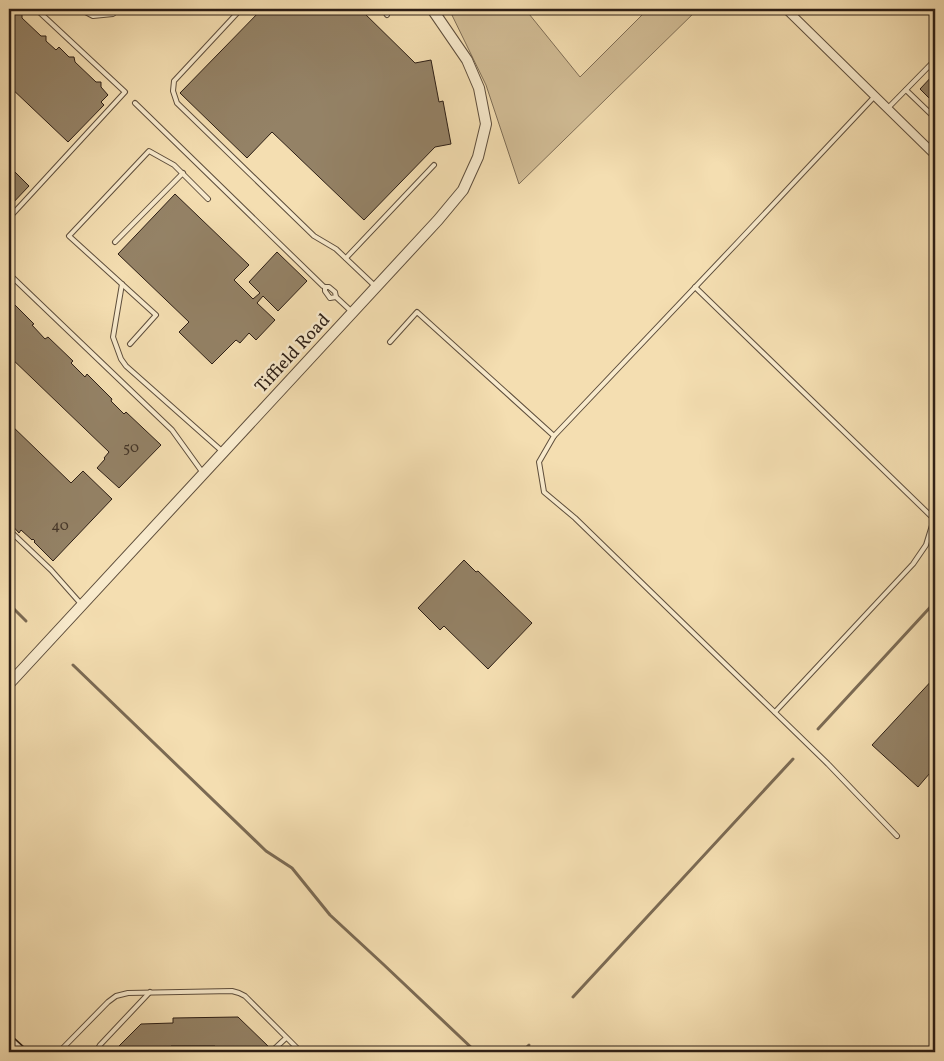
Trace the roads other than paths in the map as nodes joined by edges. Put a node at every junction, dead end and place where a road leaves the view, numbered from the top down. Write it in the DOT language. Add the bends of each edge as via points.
graph roads {
  1 [pos="36,9"];
  2 [pos="80,9"];
  3 [pos="118,9"];
  4 [pos="241,9"];
  5 [pos="383,9"];
  6 [pos="432,9"];
  7 [pos="786,9"];
  8 [pos="386,15"];
  9 [pos="935,60"];
  10 [pos="906,90"];
  11 [pos="874,96"];
  12 [pos="136,103"];
  13 [pos="887,108"];
  14 [pos="935,118"];
  15 [pos="935,140"];
  16 [pos="928,148"];
  17 [pos="935,155"];
  18 [pos="434,165"];
  19 [pos="183,173"];
  20 [pos="208,199"];
  21 [pos="9,218"];
  22 [pos="115,242"];
  23 [pos="346,258"];
  24 [pos="9,274"];
  25 [pos="122,284"];
  26 [pos="376,287"];
  27 [pos="696,287"];
  28 [pos="352,313"];
  29 [pos="390,342"];
  30 [pos="130,344"];
  31 [pos="554,436"];
  32 [pos="223,452"];
  33 [pos="204,473"];
  34 [pos="9,530"];
  35 [pos="82,605"];
  36 [pos="9,684"];
  37 [pos="775,712"];
  38 [pos="897,836"];
  39 [pos="150,992"];
  40 [pos="286,1038"];
  41 [pos="9,1042"];
  42 [pos="20,1052"];
  43 [pos="59,1052"];
  44 [pos="96,1052"];
  45 [pos="271,1052"];
  46 [pos="301,1052"];
  1 -- 21 [label="lane" via="125,92"];
  2 -- 3 [label="lane" via="93,16 113,14"];
  4 -- 23 [label="lane" via="174,81 177,103 314,236"];
  5 -- 8 [label="lane"];
  6 -- 26 [label="street, Tiffield Road" via="467,60 479,88 486,124 478,157 463,190"];
  7 -- 11 [label="street"];
  9 -- 10 [label="lane"];
  10 -- 13 [label="lane"];
  10 -- 14 [label="lane"];
  11 -- 13 [label="street"];
  11 -- 27 [label="lane"];
  12 -- 28 [label="lane" via="325,287 330,298 336,297"];
  13 -- 16 [label="street"];
  15 -- 16 [label="lane"];
  16 -- 17 [label="street"];
  18 -- 23 [label="lane"];
  19 -- 20 [label="lane"];
  19 -- 22 [label="lane"];
  19 -- 25 [label="lane" via="174,164 149,151 69,236"];
  23 -- 26 [label="lane"];
  24 -- 33 [label="lane" via="172,430"];
  25 -- 30 [label="lane" via="156,315"];
  25 -- 32 [label="lane" via="113,337 121,359"];
  26 -- 28 [label="street, Tiffield Road"];
  27 -- 31 [label="lane"];
  27 -- 37 [label="lane" via="934,518 926,544 914,564"];
  28 -- 32 [label="street, Tiffield Road"];
  29 -- 31 [label="lane" via="417,312"];
  31 -- 37 [label="lane" via="539,462 544,492 576,518"];
  32 -- 33 [label="street, Tiffield Road"];
  33 -- 35 [label="street, Tiffield Road"];
  34 -- 35 [label="lane"];
  35 -- 36 [label="street, Tiffield Road"];
  37 -- 38 [label="lane"];
  39 -- 40 [label="lane" via="239,993"];
  39 -- 43 [label="lane" via="116,996"];
  39 -- 44 [label="lane"];
  40 -- 45 [label="lane"];
  40 -- 46 [label="lane"];
  41 -- 42 [label="main road"];
}
